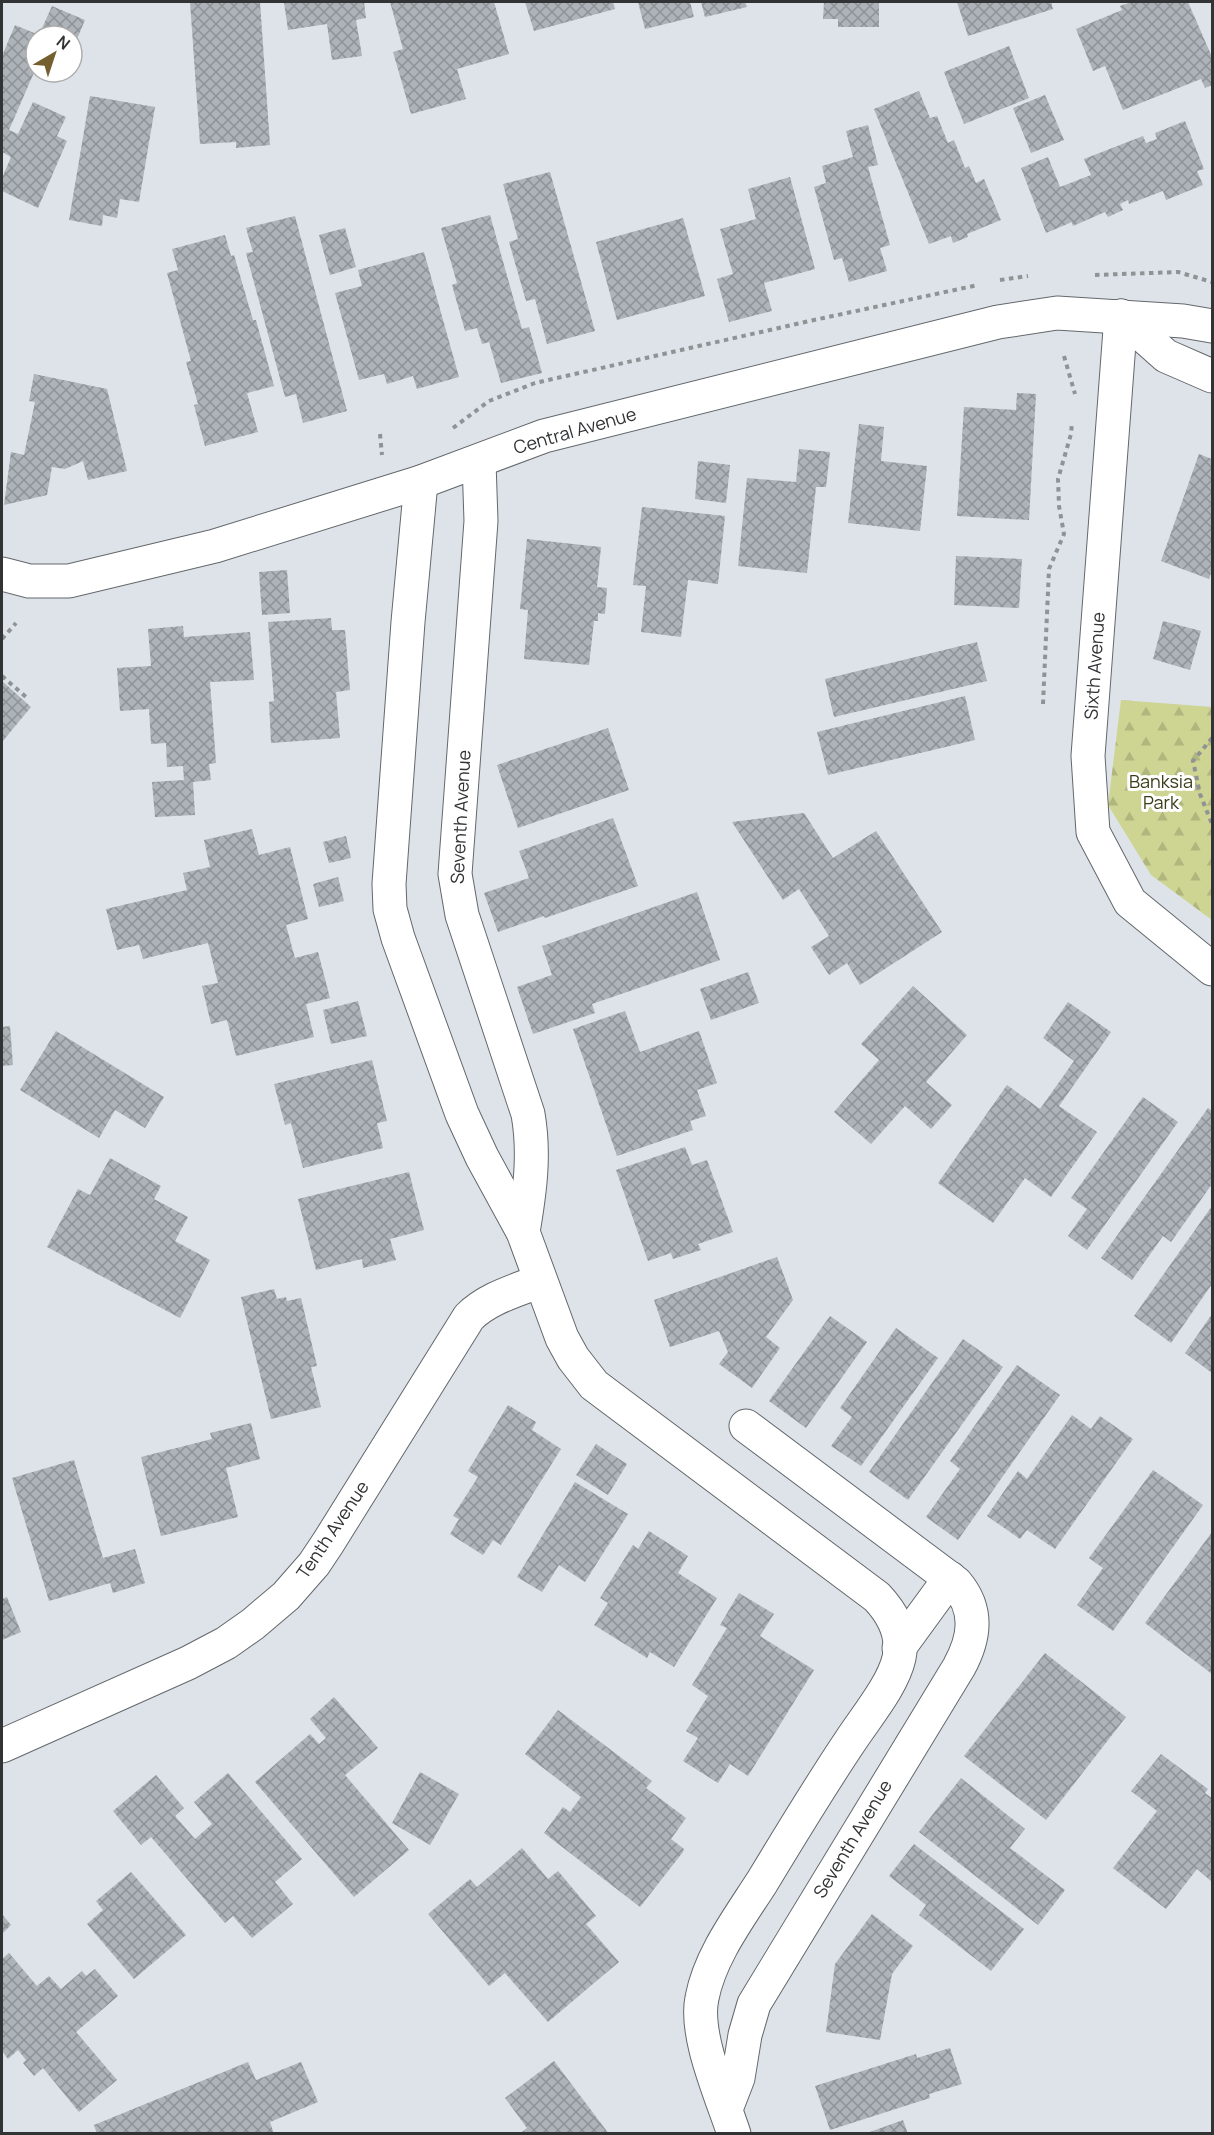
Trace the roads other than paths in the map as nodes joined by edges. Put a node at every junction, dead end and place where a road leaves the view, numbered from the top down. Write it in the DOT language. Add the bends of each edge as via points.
graph roads {
  1 [pos="1121,316"];
  2 [pos="1212,326"];
  3 [pos="1212,376"];
  4 [pos="479,462"];
  5 [pos="422,482"];
  6 [pos="2,574"];
  7 [pos="1212,969"];
  8 [pos="523,1232"];
  9 [pos="540,1281"];
  10 [pos="746,1426"];
  11 [pos="950,1578"];
  12 [pos="899,1648"];
  13 [pos="2,1746"];
  14 [pos="730,2121"];
  1 -- 2 [label="street, Central Avenue"];
  1 -- 3 [label="street" via="1166,356"];
  1 -- 4 [label="street, Central Avenue" via="1057,313 998,322 544,436"];
  1 -- 7 [label="street, Sixth Avenue" via="1088,756 1093,832 1130,902"];
  4 -- 5 [label="street, Central Avenue"];
  4 -- 8 [label="street, Seventh Avenue" via="480,529 455,874 462,915 528,1114 532,1173"];
  5 -- 6 [label="street, Central Avenue" via="237,540 84,578 40,582"];
  5 -- 8 [label="street, Seventh Avenue" via="389,865 390,909 462,1114"];
  8 -- 9 [label="street, Seventh Avenue"];
  9 -- 12 [label="street, Seventh Avenue" via="562,1338 594,1385 877,1597 893,1618"];
  9 -- 13 [label="street, Tenth Avenue" via="488,1302 465,1322 328,1544 270,1611 189,1663"];
  10 -- 11 [label="street, Seventh Avenue"];
  11 -- 12 [label="street, Seventh Avenue"];
  11 -- 14 [label="street, Seventh Avenue" via="961,1589 970,1608 970,1646 758,1995 749,2019"];
  12 -- 14 [label="street, Seventh Avenue" via="897,1662 884,1688 744,1910 709,1974 700,2018 712,2070"];
}
